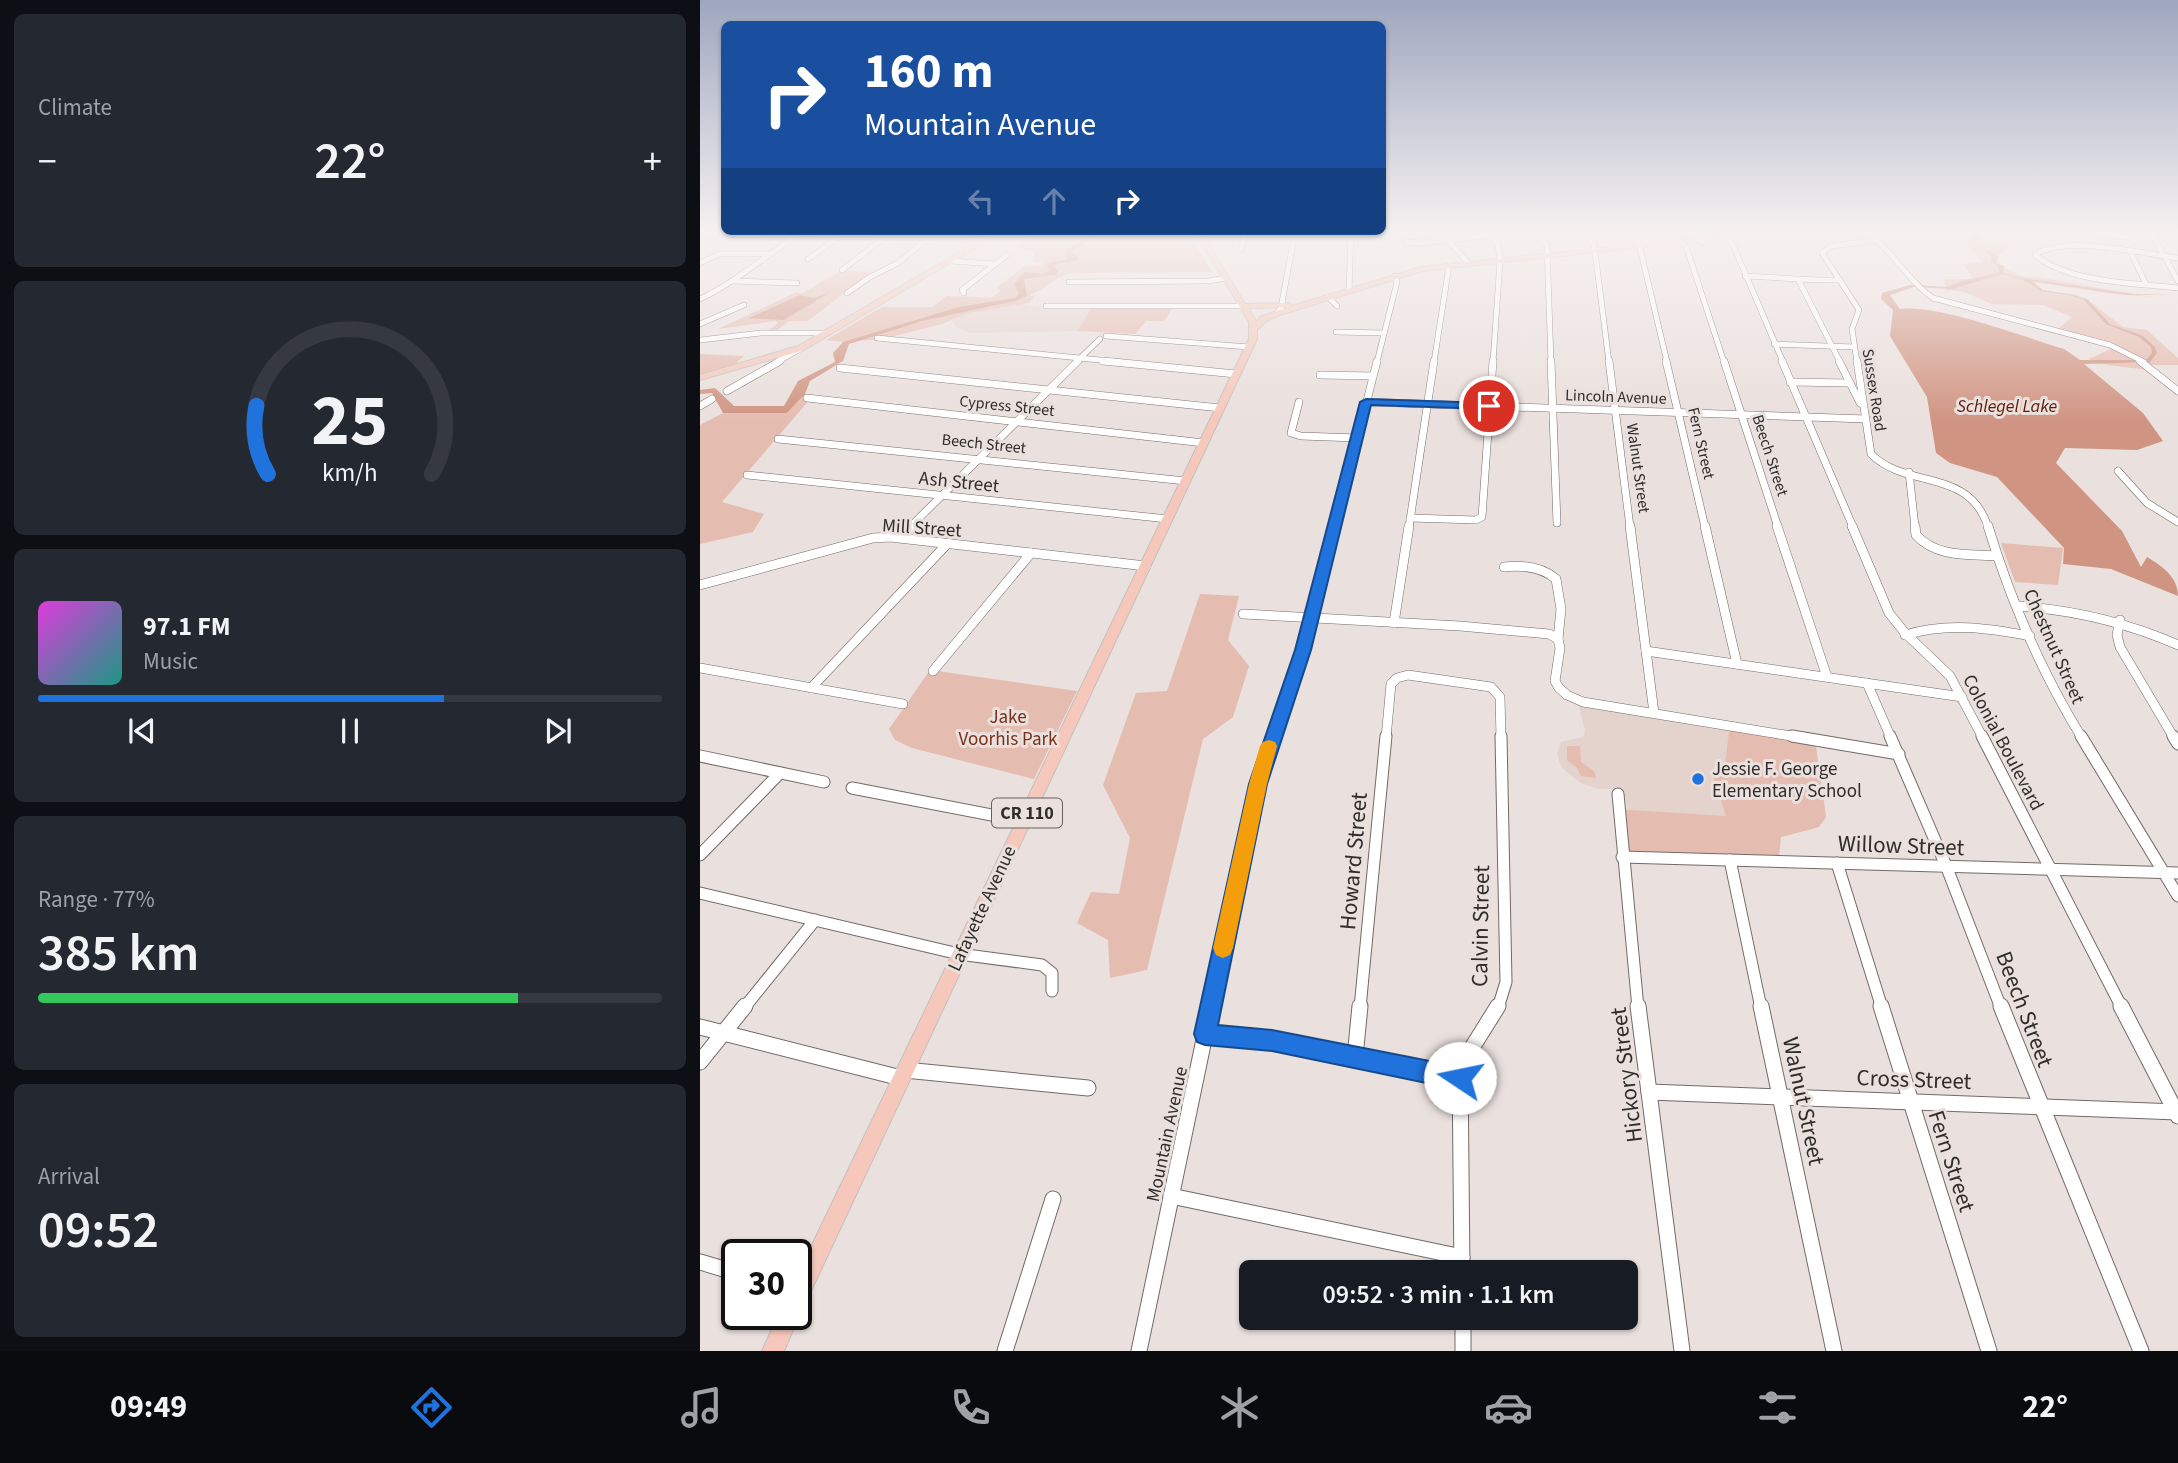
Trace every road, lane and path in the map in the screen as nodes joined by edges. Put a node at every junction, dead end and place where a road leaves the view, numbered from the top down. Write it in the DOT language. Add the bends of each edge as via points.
graph roads {
  1 [pos="892,295"];
  2 [pos="1237,295"];
  3 [pos="1282,295"];
  4 [pos="1334,295"];
  5 [pos="1394,295"];
  6 [pos="1444,295"];
  7 [pos="1497,295"];
  8 [pos="1548,295"];
  9 [pos="1600,295"];
  10 [pos="1650,295"];
  11 [pos="1702,295"];
  12 [pos="1753,295"];
  13 [pos="1805,295"];
  14 [pos="1850,295"];
  15 [pos="1928,295"];
  16 [pos="1328,297"];
  17 [pos="744,304"];
  18 [pos="1046,306"];
  19 [pos="1244,306"];
  20 [pos="1337,306"];
  21 [pos="1279,309"];
  22 [pos="700,324"];
  23 [pos="1254,327"];
  24 [pos="1336,332"];
  25 [pos="826,333"];
  26 [pos="1384,333"];
  27 [pos="877,338"];
  28 [pos="700,340"];
  29 [pos="1774,344"];
  30 [pos="806,345"];
  31 [pos="1832,346"];
  32 [pos="1249,347"];
  33 [pos="1854,347"];
  34 [pos="1079,358"];
  35 [pos="839,368"];
  36 [pos="1236,374"];
  37 [pos="1320,375"];
  38 [pos="1373,376"];
  39 [pos="700,378"];
  40 [pos="1790,382"];
  41 [pos="1850,383"];
  42 [pos="1048,390"];
  43 [pos="727,391"];
  44 [pos="2178,391"];
  45 [pos="807,398"];
  46 [pos="712,399"];
  47 [pos="1299,402"];
  48 [pos="1366,402"];
  49 [pos="1427,404"];
  50 [pos="700,406"];
  51 [pos="1489,406"];
  52 [pos="1220,408"];
  53 [pos="1552,408"];
  54 [pos="1614,410"];
  55 [pos="1676,412"];
  56 [pos="1739,414"];
  57 [pos="1865,415"];
  58 [pos="1805,416"];
  59 [pos="1016,422"];
  60 [pos="1357,438"];
  61 [pos="778,439"];
  62 [pos="1204,443"];
  63 [pos="978,460"];
  64 [pos="2118,471"];
  65 [pos="1909,472"];
  66 [pos="747,475"];
  67 [pos="1186,481"];
  68 [pos="942,495"];
  69 [pos="1410,518"];
  70 [pos="1168,519"];
  71 [pos="2178,522"];
  72 [pos="1557,523"];
  73 [pos="900,537"];
  74 [pos="948,543"];
  75 [pos="1031,553"];
  76 [pos="1997,556"];
  77 [pos="1146,566"];
  78 [pos="1504,567"];
  79 [pos="700,585"];
  80 [pos="2018,606"];
  81 [pos="1243,614"];
  82 [pos="1312,618"];
  83 [pos="2120,621"];
  84 [pos="1394,622"];
  85 [pos="1905,635"];
  86 [pos="2030,636"];
  87 [pos="1558,639"];
  88 [pos="2178,645"];
  89 [pos="1646,651"];
  90 [pos="1737,664"];
  91 [pos="700,668"];
  92 [pos="933,671"];
  93 [pos="1827,677"];
  94 [pos="1867,683"];
  95 [pos="811,688"];
  96 [pos="1499,694"];
  97 [pos="1962,697"];
  98 [pos="903,704"];
  99 [pos="1654,713"];
  100 [pos="2178,744"];
  101 [pos="1899,754"];
  102 [pos="700,756"];
  103 [pos="780,773"];
  104 [pos="824,782"];
  105 [pos="852,788"];
  106 [pos="1618,794"];
  107 [pos="1023,821"];
  108 [pos="700,855"];
  109 [pos="1622,857"];
  110 [pos="1730,860"];
  111 [pos="1837,863"];
  112 [pos="1947,868"];
  113 [pos="2051,869"];
  114 [pos="2164,873"];
  115 [pos="2178,873"];
  116 [pos="700,893"];
  117 [pos="2178,896"];
  118 [pos="815,920"];
  119 [pos="960,954"];
  120 [pos="1052,991"];
  121 [pos="700,1027"];
  122 [pos="723,1033"];
  123 [pos="1205,1034"];
  124 [pos="1356,1057"];
  125 [pos="700,1062"];
  126 [pos="903,1074"];
  127 [pos="1460,1078"];
  128 [pos="1088,1088"];
  129 [pos="1649,1092"];
  130 [pos="1780,1097"];
  131 [pos="1910,1102"];
  132 [pos="2040,1107"];
  133 [pos="2177,1114"];
  134 [pos="1171,1196"];
  135 [pos="1053,1199"];
  136 [pos="1445,1260"];
  137 [pos="1462,1260"];
  138 [pos="700,1262"];
  139 [pos="812,1265"];
  140 [pos="721,1268"];
  141 [pos="783,1330"];
  142 [pos="1463,1330"];
  143 [pos="773,1351"];
  144 [pos="1005,1351"];
  145 [pos="1139,1351"];
  146 [pos="1463,1351"];
  147 [pos="1682,1351"];
  148 [pos="1834,1351"];
  149 [pos="1989,1351"];
  150 [pos="2141,1351"];
  1 -- 25 [label="main road"];
  2 -- 19 [label="main road"];
  3 -- 21 [label="street"];
  4 -- 16 [label="main road"];
  5 -- 26 [label="street, Mountain Avenue"];
  6 -- 49 [label="street"];
  7 -- 51 [label="street"];
  8 -- 53 [label="street"];
  9 -- 54 [label="street, Walnut Street"];
  10 -- 55 [label="street, Fern Street"];
  11 -- 56 [label="street, Beech Street"];
  12 -- 29 [label="street, Colonial Boulevard"];
  13 -- 31 [label="street"];
  14 -- 33 [label="street, Sussex Road" via="1859,310 1852,329"];
  15 -- 44 [label="street" via="2083,336 2146,363"];
  16 -- 20 [label="street"];
  16 -- 21 [label="main road"];
  17 -- 22 [label="street"];
  18 -- 19 [label="street"];
  19 -- 21 [label="main road"];
  19 -- 23 [label="main road"];
  21 -- 23 [label="main road"];
  23 -- 32 [label="main road, Lafayette Avenue / CR 110"];
  24 -- 26 [label="street"];
  25 -- 28 [label="street" via="761,332"];
  25 -- 30 [label="main road"];
  26 -- 38 [label="street, Mountain Avenue"];
  27 -- 34 [label="street"];
  29 -- 31 [label="street"];
  29 -- 40 [label="street, Colonial Boulevard"];
  30 -- 39 [label="main road"];
  30 -- 43 [label="street"];
  31 -- 33 [label="street"];
  31 -- 41 [label="street"];
  32 -- 34 [label="street" via="1117,335 1103,337"];
  32 -- 36 [label="main road, Lafayette Avenue / CR 110"];
  33 -- 57 [label="street, Sussex Road"];
  34 -- 36 [label="street"];
  34 -- 42 [label="street"];
  35 -- 42 [label="street"];
  36 -- 52 [label="main road, Lafayette Avenue / CR 110"];
  37 -- 38 [label="street"];
  38 -- 48 [label="street, Mountain Avenue"];
  40 -- 41 [label="street"];
  40 -- 58 [label="street, Colonial Boulevard"];
  41 -- 57 [label="street"];
  42 -- 52 [label="street"];
  42 -- 59 [label="street"];
  45 -- 59 [label="street, Cypress Street"];
  46 -- 50 [label="street"];
  47 -- 60 [label="street" via="1291,433"];
  48 -- 49 [label="street, Lincoln Avenue"];
  48 -- 60 [label="street, Mountain Avenue"];
  49 -- 51 [label="street, Lincoln Avenue"];
  49 -- 69 [label="street"];
  51 -- 53 [label="street, Lincoln Avenue"];
  51 -- 69 [label="street" via="1482,517"];
  52 -- 62 [label="main road, Lafayette Avenue / CR 110"];
  53 -- 54 [label="street, Lincoln Avenue"];
  53 -- 72 [label="street"];
  54 -- 55 [label="street, Lincoln Avenue"];
  54 -- 89 [label="street, Walnut Street"];
  55 -- 56 [label="street, Lincoln Avenue"];
  55 -- 90 [label="street, Fern Street"];
  56 -- 58 [label="street, Lincoln Avenue"];
  56 -- 93 [label="street, Beech Street"];
  57 -- 58 [label="street, Lincoln Avenue"];
  57 -- 65 [label="street, Sussex Road" via="1873,457"];
  58 -- 85 [label="street, Colonial Boulevard" via="1889,613"];
  59 -- 62 [label="street, Cypress Street"];
  59 -- 63 [label="street"];
  60 -- 82 [label="street, Mountain Avenue"];
  61 -- 63 [label="street, Beech Street"];
  62 -- 67 [label="main road, Lafayette Avenue / CR 110"];
  63 -- 67 [label="street, Beech Street"];
  63 -- 68 [label="street"];
  64 -- 71 [label="street" via="2143,500"];
  65 -- 76 [label="street, Chestnut Street" via="1963,491 1983,511"];
  65 -- 76 [label="street" via="1919,540 1943,551"];
  66 -- 68 [label="street, Ash Street"];
  67 -- 70 [label="main road, Lafayette Avenue / CR 110"];
  68 -- 70 [label="street, Ash Street"];
  68 -- 73 [label="street"];
  69 -- 84 [label="street"];
  70 -- 77 [label="main road, Lafayette Avenue / CR 110"];
  73 -- 74 [label="street, Mill Street"];
  73 -- 79 [label="street, Mill Street" via="873,538"];
  74 -- 75 [label="street, Mill Street"];
  74 -- 95 [label="street"];
  75 -- 77 [label="street, Mill Street"];
  75 -- 92 [label="street"];
  76 -- 80 [label="street, Chestnut Street"];
  77 -- 107 [label="main road, Lafayette Avenue / CR 110"];
  78 -- 87 [label="street" via="1541,571 1556,578"];
  80 -- 83 [label="street"];
  80 -- 86 [label="street, Chestnut Street"];
  81 -- 82 [label="street"];
  82 -- 84 [label="street"];
  82 -- 123 [label="street, Mountain Avenue" via="1258,784"];
  83 -- 88 [label="street"];
  83 -- 100 [label="street" via="2119,643"];
  84 -- 87 [label="street" via="1549,634"];
  85 -- 86 [label="street" via="1953,627"];
  85 -- 97 [label="street, Colonial Boulevard" via="1943,667"];
  86 -- 114 [label="street, Chestnut Street" via="2054,693"];
  87 -- 99 [label="street" via="1560,654 1554,678 1564,692 1578,701"];
  89 -- 90 [label="street"];
  89 -- 99 [label="street, Walnut Street"];
  90 -- 93 [label="street"];
  91 -- 95 [label="street"];
  93 -- 94 [label="street"];
  94 -- 97 [label="street"];
  94 -- 101 [label="street, Beech Street"];
  95 -- 98 [label="street"];
  96 -- 124 [label="street, Howard Street" via="1492,687 1402,676 1391,684"];
  96 -- 127 [label="street, Calvin Street" via="1506,982 1496,1013 1460,1067"];
  97 -- 113 [label="street, Colonial Boulevard"];
  99 -- 101 [label="street"];
  101 -- 112 [label="street, Beech Street"];
  102 -- 103 [label="street"];
  103 -- 104 [label="street"];
  103 -- 108 [label="street"];
  105 -- 107 [label="street"];
  106 -- 109 [label="street, Hickory Street"];
  107 -- 119 [label="main road, Lafayette Avenue / CR 110"];
  109 -- 110 [label="street, Willow Street"];
  109 -- 129 [label="street, Hickory Street"];
  110 -- 111 [label="street, Willow Street"];
  110 -- 130 [label="street, Walnut Street"];
  111 -- 112 [label="street, Willow Street"];
  111 -- 131 [label="street, Fern Street"];
  112 -- 113 [label="street, Willow Street"];
  112 -- 132 [label="street, Beech Street"];
  113 -- 114 [label="street, Willow Street"];
  113 -- 133 [label="street, Colonial Boulevard"];
  114 -- 115 [label="street, Willow Street"];
  114 -- 117 [label="street, Chestnut Street"];
  116 -- 118 [label="street"];
  118 -- 119 [label="street"];
  118 -- 122 [label="street"];
  119 -- 120 [label="street" via="1042,965 1052,973"];
  119 -- 126 [label="main road, Lafayette Avenue / CR 110"];
  121 -- 122 [label="street"];
  122 -- 125 [label="street"];
  122 -- 126 [label="street"];
  123 -- 124 [label="street"];
  123 -- 134 [label="street, Mountain Avenue"];
  124 -- 127 [label="street"];
  126 -- 128 [label="street"];
  126 -- 139 [label="main road, Lafayette Avenue / CR 110"];
  127 -- 137 [label="street, Calvin Street"];
  129 -- 130 [label="street, Cross Street"];
  129 -- 147 [label="street, Hickory Street"];
  130 -- 131 [label="street, Cross Street"];
  130 -- 148 [label="street, Walnut Street"];
  131 -- 132 [label="street, Cross Street"];
  131 -- 149 [label="street, Fern Street"];
  132 -- 133 [label="street, Cross Street"];
  132 -- 150 [label="street, Beech Street"];
  134 -- 136 [label="street"];
  134 -- 145 [label="street, Mountain Avenue"];
  135 -- 144 [label="street"];
  138 -- 140 [label="street"];
  141 -- 143 [label="main road"];
  142 -- 146 [label="street"];
}
